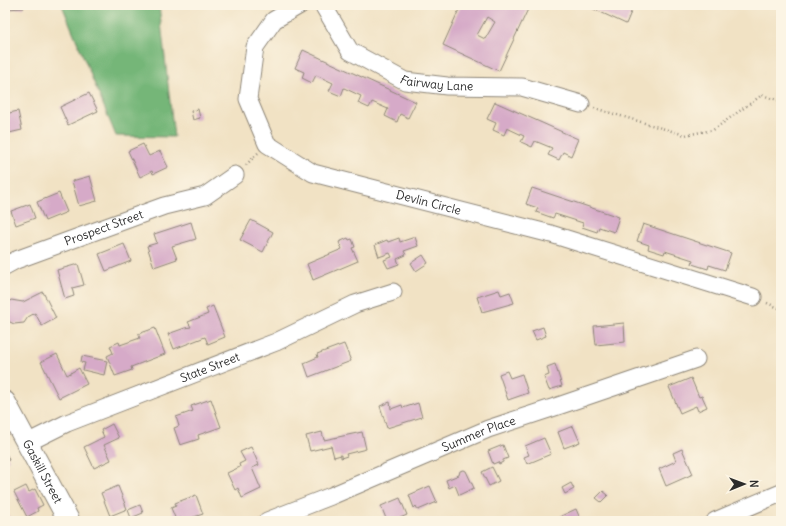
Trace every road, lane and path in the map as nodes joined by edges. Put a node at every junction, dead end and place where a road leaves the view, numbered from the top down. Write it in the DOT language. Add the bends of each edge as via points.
graph roads {
  1 [pos="300,5"];
  2 [pos="324,5"];
  3 [pos="781,101"];
  4 [pos="581,104"];
  5 [pos="267,144"];
  6 [pos="235,175"];
  7 [pos="5,266"];
  8 [pos="393,292"];
  9 [pos="753,297"];
  10 [pos="696,359"];
  11 [pos="5,402"];
  12 [pos="27,443"];
  13 [pos="781,493"];
  14 [pos="69,521"];
  15 [pos="267,521"];
  16 [pos="715,521"];
  1 -- 5 [label="street" via="274,20 254,48 248,99"];
  2 -- 4 [label="street, Fairway Lane" via="350,51 405,81 447,86 522,87"];
  3 -- 4 [label="path" via="762,95 713,130 685,135"];
  5 -- 6 [label="path"];
  5 -- 9 [label="street, Devlin Circle" via="313,173 551,234"];
  6 -- 7 [label="street, Prospect Street" via="205,196 164,206"];
  8 -- 12 [label="street, State Street" via="355,304 276,342 67,423"];
  10 -- 15 [label="street, Summer Place" via="488,429"];
  11 -- 12 [label="street, Gaskill Street"];
  12 -- 14 [label="street, Gaskill Street"];
  13 -- 16 [label="street"];
}
